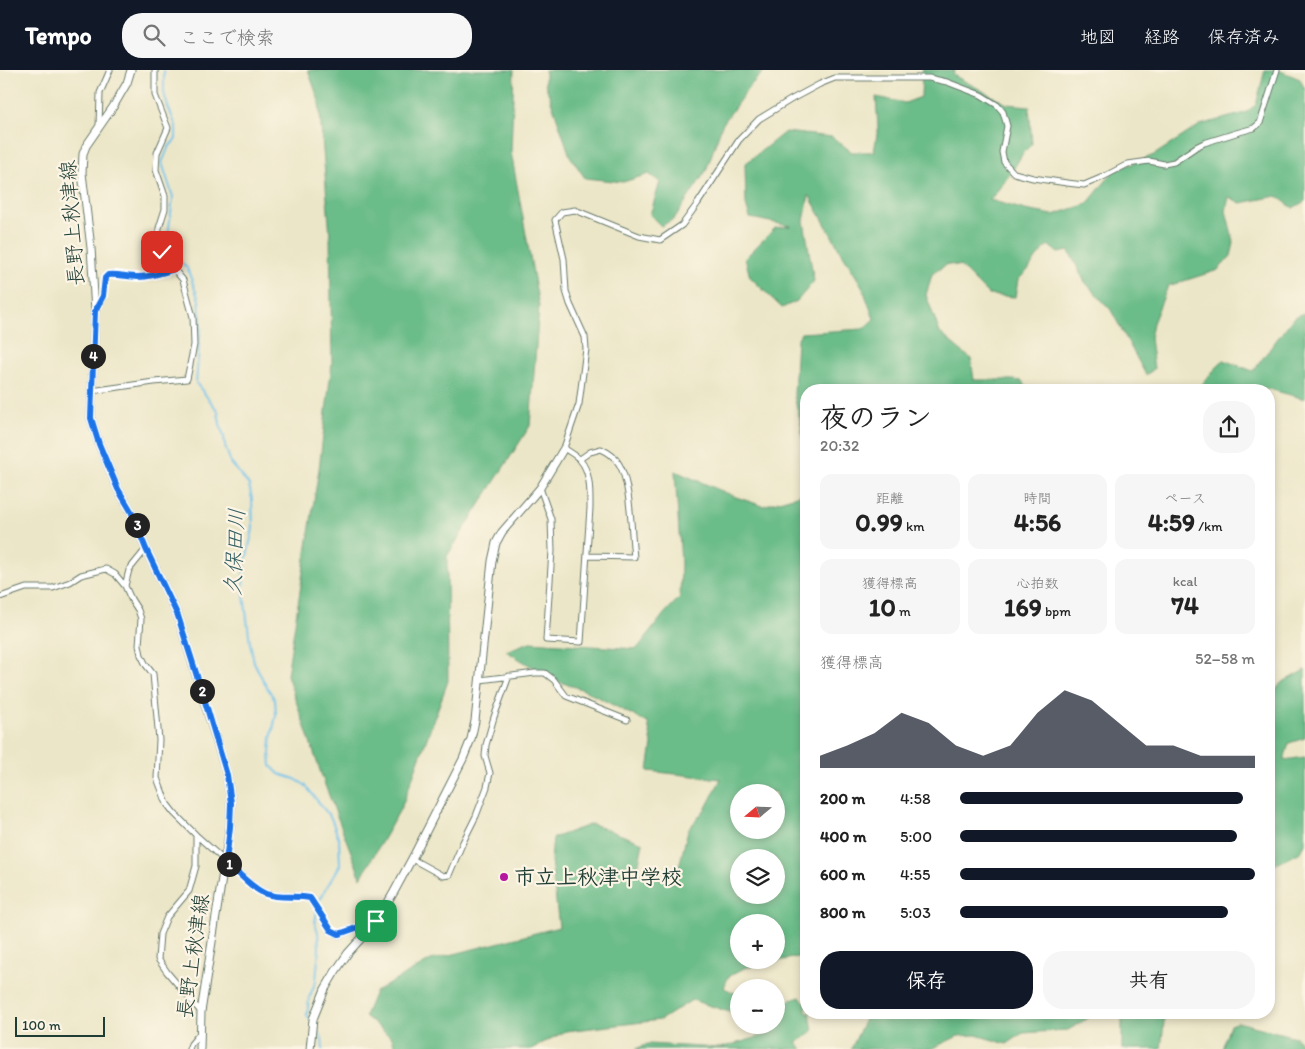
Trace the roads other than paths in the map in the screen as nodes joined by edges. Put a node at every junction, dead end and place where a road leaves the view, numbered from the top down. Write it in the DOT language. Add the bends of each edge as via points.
graph roads {
  1 [pos="110,70"];
  2 [pos="131,70"];
  3 [pos="155,70"];
  4 [pos="1277,70"];
  5 [pos="99,127"];
  6 [pos="174,269"];
  7 [pos="95,311"];
  8 [pos="91,391"];
  9 [pos="564,448"];
  10 [pos="580,459"];
  11 [pos="540,488"];
  12 [pos="146,549"];
  13 [pos="587,556"];
  14 [pos="125,586"];
  15 [pos="0,597"];
  16 [pos="509,676"];
  17 [pos="480,680"];
  18 [pos="626,720"];
  19 [pos="196,835"];
  20 [pos="412,859"];
  21 [pos="226,862"];
  22 [pos="376,921"];
  23 [pos="201,1012"];
  24 [pos="200,1032"];
  25 [pos="189,1049"];
  26 [pos="200,1049"];
  27 [pos="310,1049"];
  1 -- 5 [label="street" via="100,94"];
  2 -- 5 [label="main road, 長野上秋津線" via="127,83"];
  3 -- 6 [label="street" via="155,95 168,128 157,153 156,170 165,196 158,241"];
  4 -- 9 [label="street" via="1260,123 1254,128 1204,143 1174,162 1128,164 1084,185 1014,173 1004,162 1002,152 1006,126 1003,112 981,96 929,78 835,78 759,119 739,140 682,224 660,240 639,236 575,210 562,212 555,220 564,259 566,291 585,337 586,349 579,404"];
  5 -- 7 [label="main road, 長野上秋津線" via="83,154 82,173"];
  6 -- 7 [label="street" via="138,277 108,275"];
  6 -- 8 [label="street" via="183,280 193,316 194,345 187,379"];
  7 -- 8 [label="main road, 長野上秋津線"];
  8 -- 12 [label="main road, 長野上秋津線" via="91,418 99,444"];
  9 -- 10 [label="street"];
  9 -- 11 [label="main road"];
  10 -- 13 [label="street" via="590,492"];
  10 -- 13 [label="street" via="602,449 618,463 625,477 634,557"];
  11 -- 13 [label="street" via="551,519 552,543 546,640 581,642"];
  11 -- 17 [label="main road" via="496,543"];
  12 -- 14 [label="street" via="129,570"];
  12 -- 21 [label="main road, 長野上秋津線" via="178,616 227,775 231,803"];
  14 -- 15 [label="street" via="115,574 106,570 81,574 53,588 26,588"];
  14 -- 19 [label="street" via="141,619 141,655 153,674 160,740 157,778 167,804"];
  16 -- 17 [label="street"];
  16 -- 18 [label="street" via="545,673 566,696"];
  16 -- 20 [label="street" via="486,744 484,756 490,773 487,787 449,874 443,876"];
  17 -- 20 [label="main road" via="471,739"];
  19 -- 21 [label="street"];
  19 -- 23 [label="street" via="196,866 189,891 167,917 160,934 158,959"];
  20 -- 22 [label="main road"];
  21 -- 22 [label="street" via="266,894 310,898 331,930 339,934"];
  21 -- 23 [label="main road, 長野上秋津線"];
  22 -- 27 [label="main road" via="348,953 325,989 313,1019"];
  23 -- 24 [label="main road, 長野上秋津線"];
  24 -- 25 [label="street"];
  24 -- 26 [label="main road, 長野上秋津線"];
}
